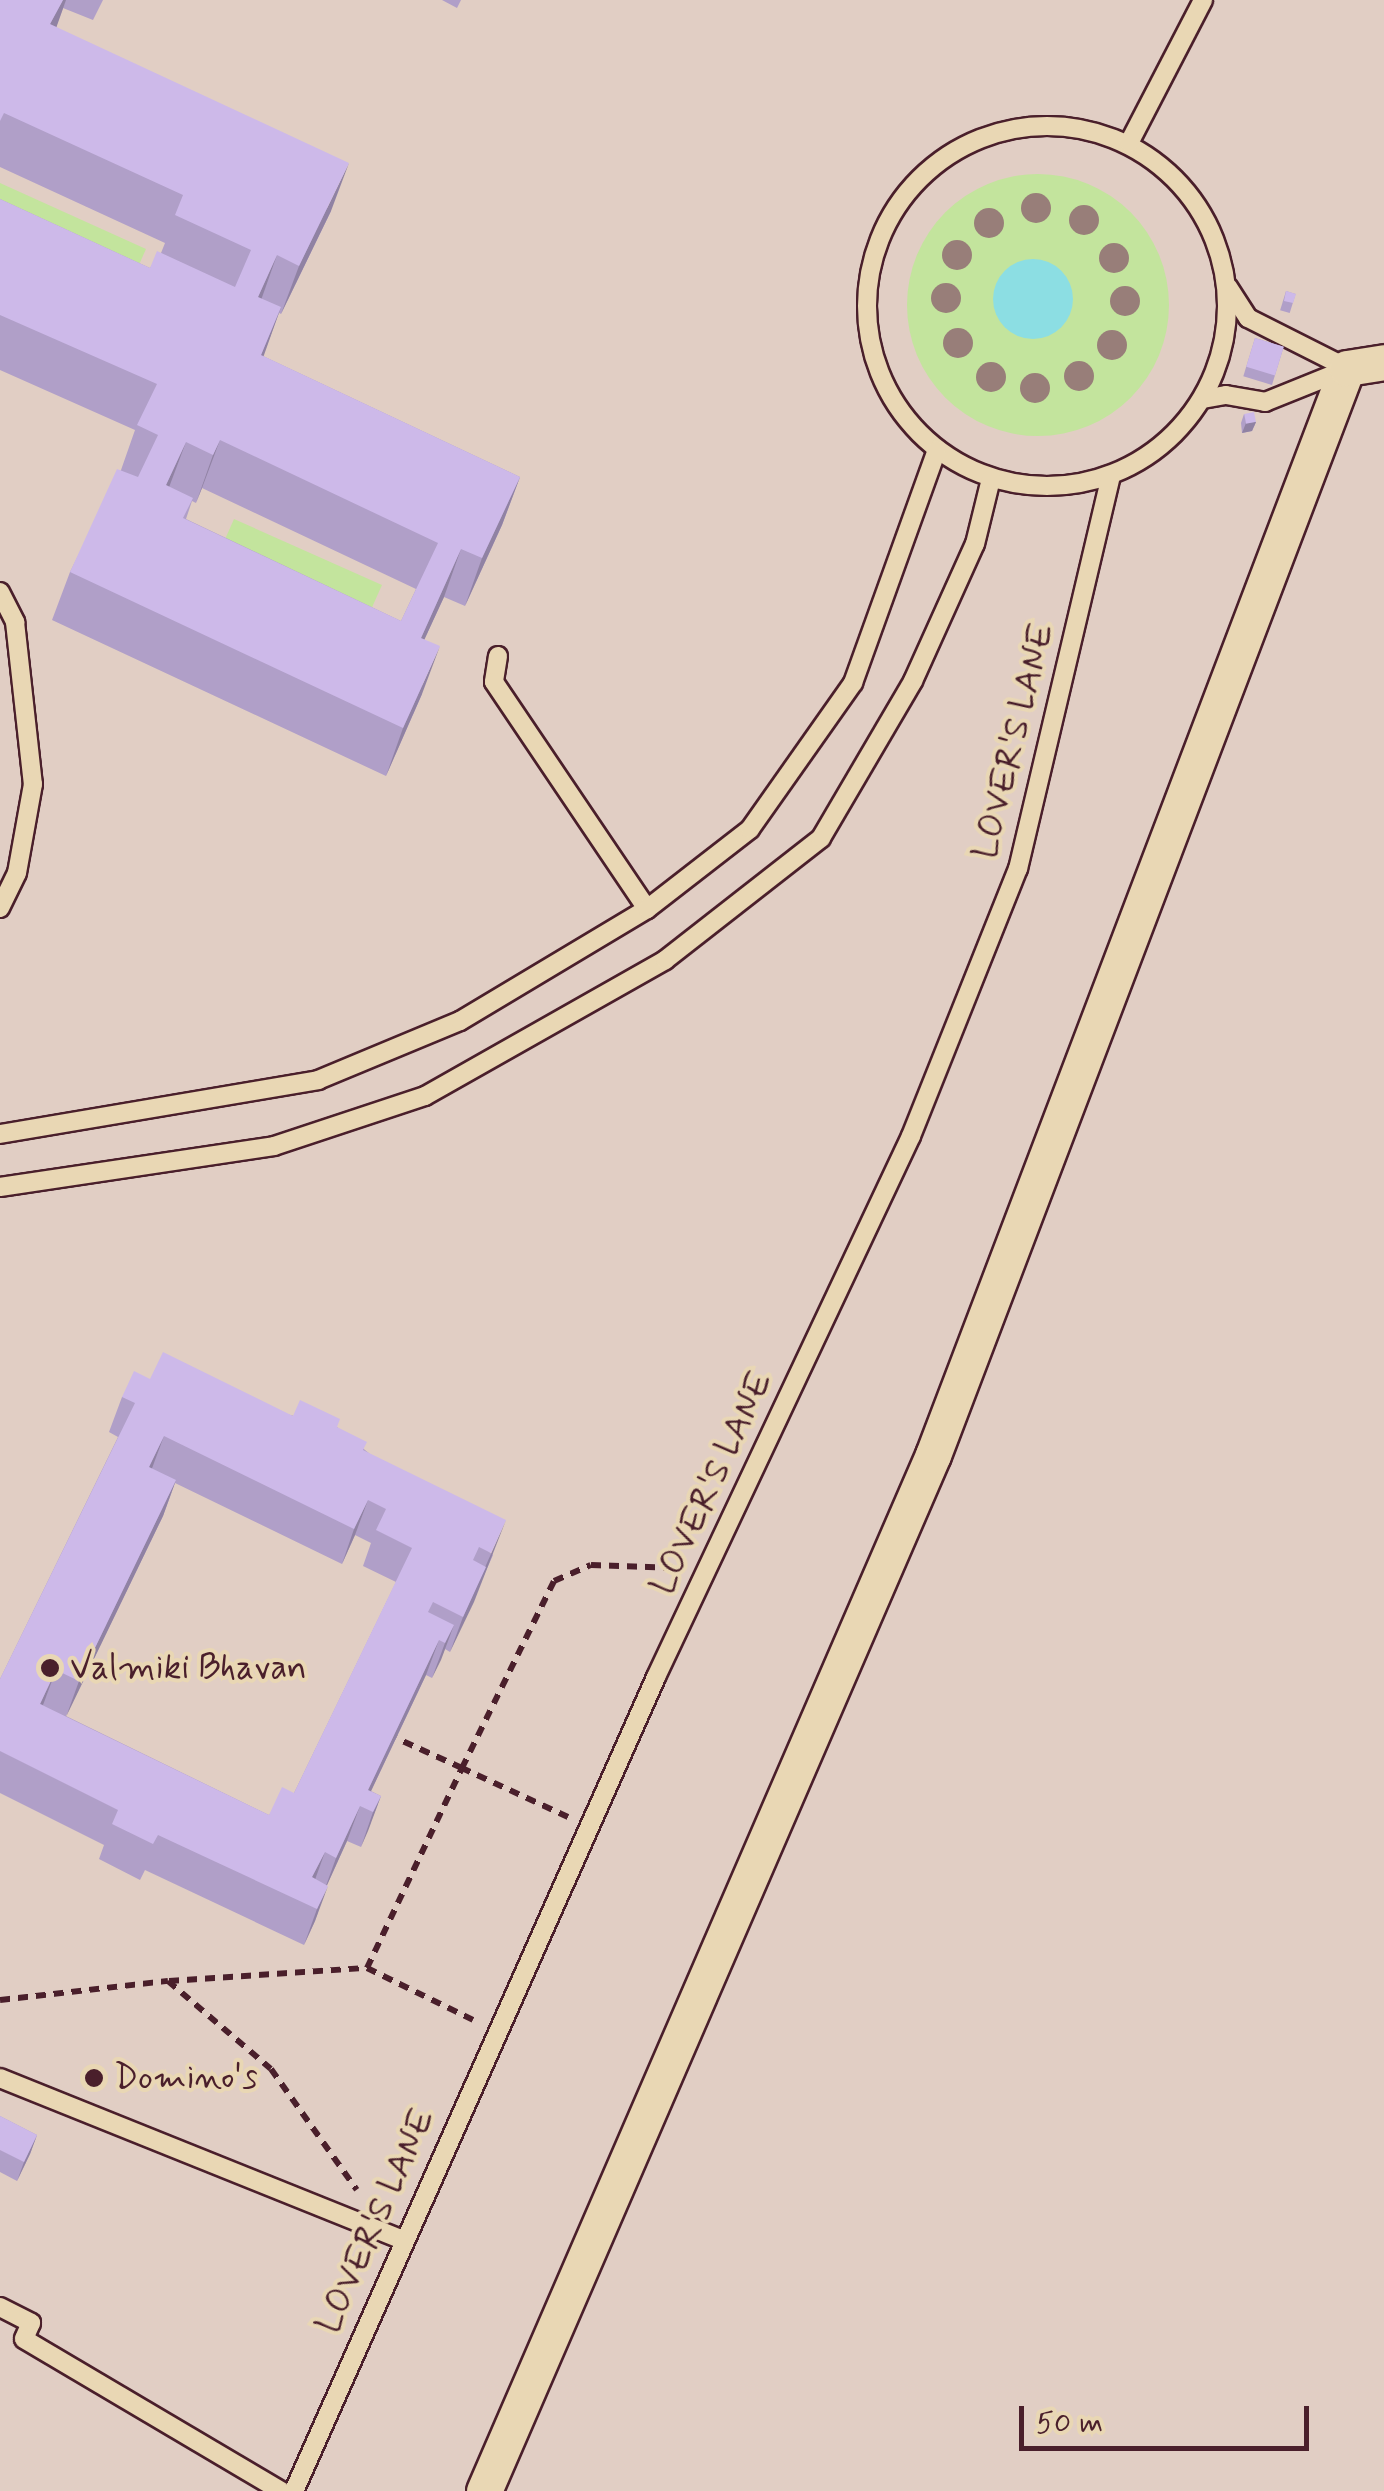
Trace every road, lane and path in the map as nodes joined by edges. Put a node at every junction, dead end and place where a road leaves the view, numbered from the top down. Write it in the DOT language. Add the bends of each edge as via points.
graph roads {
  1 [pos="1203,0"];
  2 [pos="1128,143"];
  3 [pos="1227,282"];
  4 [pos="1384,362"];
  5 [pos="1348,368"];
  6 [pos="1203,399"];
  7 [pos="937,450"];
  8 [pos="1111,476"];
  9 [pos="991,479"];
  10 [pos="0,592"];
  11 [pos="498,656"];
  12 [pos="0,908"];
  13 [pos="648,909"];
  14 [pos="0,1134"];
  15 [pos="0,1188"];
  16 [pos="708,1568"];
  17 [pos="396,1738"];
  18 [pos="462,1768"];
  19 [pos="559,1813"];
  20 [pos="367,1968"];
  21 [pos="168,1981"];
  22 [pos="0,2000"];
  23 [pos="496,2032"];
  24 [pos="0,2078"];
  25 [pos="378,2230"];
  26 [pos="402,2240"];
  27 [pos="0,2306"];
  28 [pos="281,2491"];
  29 [pos="294,2491"];
  30 [pos="484,2491"];
  1 -- 2 [label="lane"];
  2 -- 3 [label="lane" via="1176,178 1198,210"];
  2 -- 7 [label="lane" via="1073,126 1014,126 944,159 913,184 882,233 867,290 872,349 896,405"];
  3 -- 5 [label="lane" via="1248,318"];
  3 -- 6 [label="lane" via="1225,342"];
  4 -- 5 [label="street"];
  5 -- 6 [label="lane" via="1265,402 1226,394"];
  5 -- 30 [label="street" via="932,1454"];
  6 -- 8 [label="lane" via="1164,446"];
  7 -- 9 [label="lane"];
  7 -- 13 [label="lane" via="853,683 750,829"];
  8 -- 9 [label="lane" via="1052,488"];
  8 -- 16 [label="lane, LOVER'S LANE" via="1018,869 911,1136"];
  9 -- 15 [label="lane" via="975,544 913,681 821,838 665,960 426,1096 274,1146"];
  10 -- 12 [label="lane" via="16,622 33,784 17,873"];
  11 -- 13 [label="lane" via="494,682"];
  13 -- 14 [label="lane" via="460,1021 318,1080"];
  16 -- 18 [label="path" via="591,1566 564,1572 546,1594"];
  16 -- 23 [label="lane, LOVER'S LANE"];
  17 -- 18 [label="path"];
  18 -- 19 [label="path"];
  18 -- 20 [label="path"];
  20 -- 21 [label="path"];
  20 -- 23 [label="path"];
  21 -- 22 [label="path"];
  21 -- 25 [label="path" via="270,2069 325,2137"];
  23 -- 26 [label="lane, LOVER'S LANE"];
  24 -- 25 [label="lane"];
  25 -- 26 [label="lane"];
  26 -- 29 [label="lane, LOVER'S LANE"];
  27 -- 28 [label="lane" via="31,2323 24,2339"];
}
